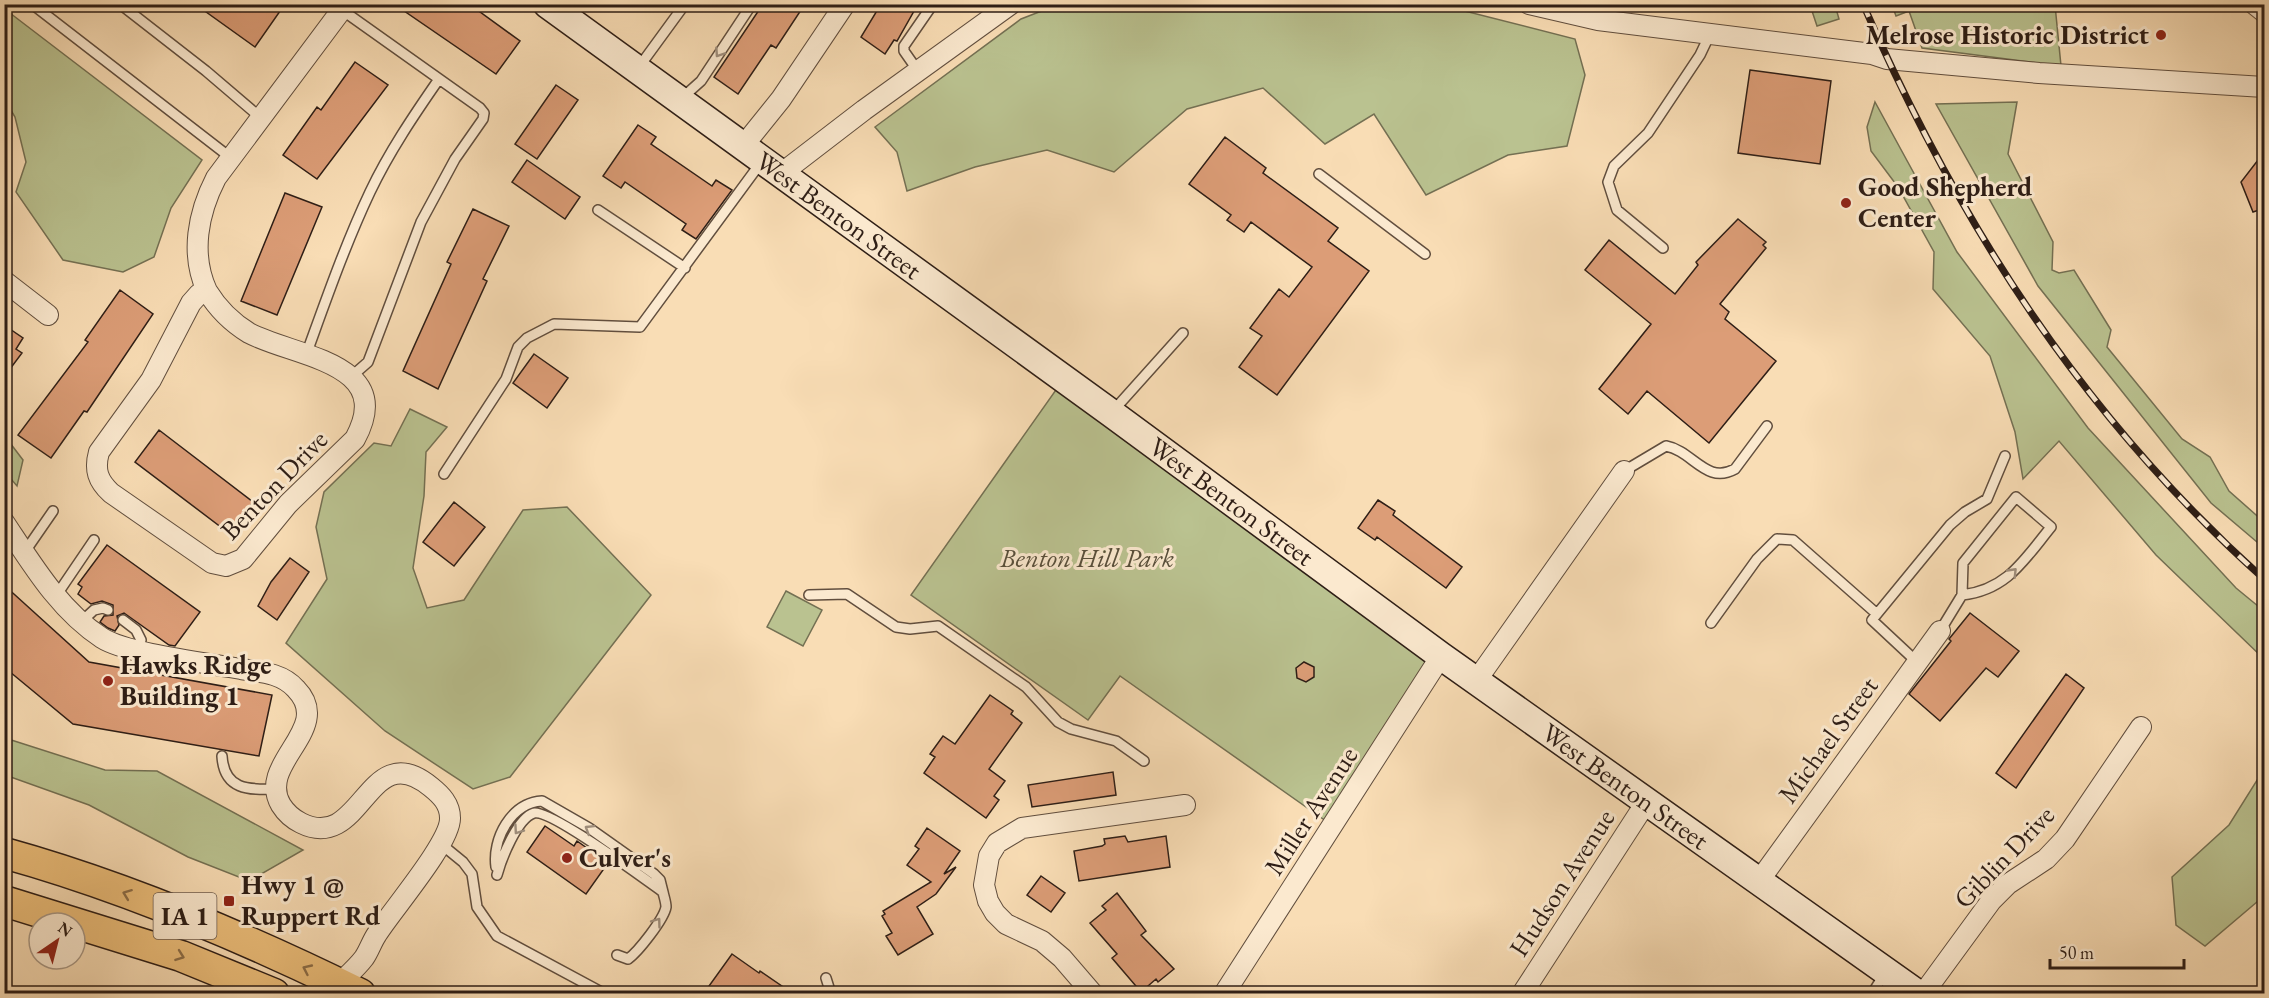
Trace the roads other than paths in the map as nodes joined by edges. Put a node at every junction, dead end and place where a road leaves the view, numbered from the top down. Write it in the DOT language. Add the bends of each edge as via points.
graph roads {
  1 [pos="32,4"];
  2 [pos="120,4"];
  3 [pos="547,4"];
  4 [pos="685,4"];
  5 [pos="752,4"];
  6 [pos="845,4"];
  7 [pos="933,4"];
  8 [pos="1011,4"];
  9 [pos="1529,4"];
  10 [pos="2254,4"];
  11 [pos="344,7"];
  12 [pos="2265,12"];
  13 [pos="1710,34"];
  14 [pos="637,69"];
  15 [pos="918,71"];
  16 [pos="439,79"];
  17 [pos="2265,87"];
  18 [pos="681,100"];
  19 [pos="261,118"];
  20 [pos="231,158"];
  21 [pos="763,159"];
  22 [pos="1319,174"];
  23 [pos="598,210"];
  24 [pos="1664,248"];
  25 [pos="1425,254"];
  26 [pos="685,268"];
  27 [pos="4,281"];
  28 [pos="207,291"];
  29 [pos="48,315"];
  30 [pos="1183,333"];
  31 [pos="306,355"];
  32 [pos="352,376"];
  33 [pos="1112,413"];
  34 [pos="1767,426"];
  35 [pos="2005,456"];
  36 [pos="1624,471"];
  37 [pos="444,474"];
  38 [pos="53,511"];
  39 [pos="4,522"];
  40 [pos="94,540"];
  41 [pos="24,553"];
  42 [pos="1962,595"];
  43 [pos="56,596"];
  44 [pos="809,596"];
  45 [pos="108,610"];
  46 [pos="1877,615"];
  47 [pos="123,620"];
  48 [pos="82,621"];
  49 [pos="1711,623"];
  50 [pos="1940,631"];
  51 [pos="138,650"];
  52 [pos="1441,656"];
  53 [pos="1917,662"];
  54 [pos="1476,681"];
  55 [pos="2141,727"];
  56 [pos="222,756"];
  57 [pos="1144,761"];
  58 [pos="276,789"];
  59 [pos="1647,801"];
  60 [pos="1185,805"];
  61 [pos="441,844"];
  62 [pos="4,853"];
  63 [pos="497,875"];
  64 [pos="1759,881"];
  65 [pos="4,901"];
  66 [pos="617,955"];
  67 [pos="1887,971"];
  68 [pos="826,978"];
  69 [pos="343,990"];
  70 [pos="274,993"];
  71 [pos="605,993"];
  72 [pos="831,993"];
  73 [pos="1093,993"];
  74 [pos="1224,993"];
  75 [pos="1522,993"];
  76 [pos="1872,993"];
  77 [pos="1918,993"];
  78 [pos="1923,993"];
  1 -- 20 [label="lane"];
  2 -- 19 [label="lane"];
  3 -- 14 [label="street, West Benton Street"];
  4 -- 14 [label="lane"];
  5 -- 18 [label="lane, one-way" via="701,81"];
  6 -- 21 [label="street" via="782,99"];
  7 -- 15 [label="lane" via="904,46"];
  8 -- 15 [label="street"];
  9 -- 13 [label="street" via="1598,20"];
  10 -- 12 [label="street"];
  11 -- 16 [label="lane"];
  11 -- 19 [label="street"];
  13 -- 17 [label="street" via="1887,59"];
  13 -- 24 [label="lane" via="1700,56 1653,124 1614,166 1608,182 1617,210"];
  14 -- 18 [label="street, West Benton Street"];
  15 -- 21 [label="street"];
  16 -- 31 [label="lane" via="370,190"];
  16 -- 32 [label="lane" via="480,108 483,119 455,159 421,222 368,362"];
  18 -- 21 [label="street, West Benton Street"];
  19 -- 20 [label="street"];
  20 -- 28 [label="street" via="207,196 200,219 199,267"];
  21 -- 26 [label="lane"];
  21 -- 33 [label="street, West Benton Street"];
  22 -- 25 [label="lane"];
  23 -- 26 [label="lane"];
  26 -- 37 [label="lane" via="640,327 554,324 527,338 518,347 506,379"];
  27 -- 29 [label="street"];
  28 -- 31 [label="street" via="235,324"];
  28 -- 32 [label="street, Benton Drive" via="191,303 156,371 99,452 96,463 102,485 111,493 212,563 226,566 243,559 288,504 355,439 365,411"];
  30 -- 33 [label="lane"];
  31 -- 32 [label="street"];
  33 -- 52 [label="street, West Benton Street"];
  34 -- 36 [label="lane" via="1736,469 1729,472 1708,472 1666,446"];
  35 -- 46 [label="lane" via="1987,499 1950,525"];
  36 -- 54 [label="street"];
  38 -- 41 [label="lane"];
  39 -- 41 [label="street"];
  40 -- 43 [label="lane"];
  41 -- 43 [label="street"];
  42 -- 42 [label="lane, one-way" via="1981,593 2002,582 2051,527 2016,497 1963,563"];
  42 -- 50 [label="lane"];
  43 -- 48 [label="street"];
  44 -- 57 [label="lane" via="847,594 896,627 938,626 1026,687 1058,722 1116,741"];
  45 -- 48 [label="lane" via="94,610"];
  46 -- 49 [label="lane" via="1793,540 1777,538 1756,559"];
  46 -- 53 [label="lane" via="1872,620"];
  47 -- 51 [label="lane" via="141,640"];
  48 -- 51 [label="street" via="102,638"];
  50 -- 53 [label="street, Michael Street"];
  51 -- 58 [label="street" via="275,675 298,690 308,716 283,762"];
  52 -- 54 [label="street, West Benton Street"];
  52 -- 74 [label="street, Miller Avenue"];
  53 -- 64 [label="street, Michael Street"];
  54 -- 59 [label="street, West Benton Street"];
  55 -- 78 [label="street, Giblin Drive" via="2065,839 2046,859 2008,884 1991,901"];
  56 -- 58 [label="lane" via="222,769 240,787"];
  58 -- 61 [label="street" via="286,813 300,823 315,829 334,827 346,821 381,779 409,774 424,782 447,805 451,819"];
  59 -- 64 [label="street, West Benton Street"];
  59 -- 75 [label="street, Hudson Avenue"];
  60 -- 73 [label="street" via="1022,828 997,843 989,856 984,885 995,913 1006,924 1056,952"];
  61 -- 69 [label="street"];
  61 -- 71 [label="lane" via="472,874 477,907 497,936"];
  69 -- 62 [label="main road, IA 1, one-way" via="193,919"];
  66 -- 63 [label="lane, one-way" via="628,958 635,954 664,913 663,892 591,842 544,813 535,813 508,844"];
  64 -- 67 [label="street, West Benton Street"];
  65 -- 70 [label="main road, IA 1, one-way" via="181,956"];
  67 -- 76 [label="lane"];
  67 -- 77 [label="street, West Benton Street"];
  68 -- 72 [label="lane"];
}
